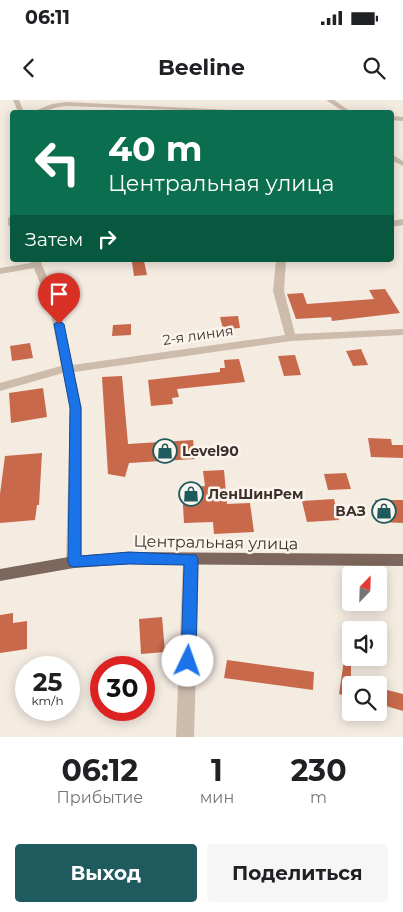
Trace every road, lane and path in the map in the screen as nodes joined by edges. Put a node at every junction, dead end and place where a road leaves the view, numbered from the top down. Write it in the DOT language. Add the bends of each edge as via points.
graph roads {
  1 [pos="329,100"];
  2 [pos="145,109"];
  3 [pos="41,110"];
  4 [pos="174,110"];
  5 [pos="345,110"];
  6 [pos="36,262"];
  7 [pos="281,262"];
  8 [pos="0,271"];
  9 [pos="403,332"];
  10 [pos="291,338"];
  11 [pos="69,369"];
  12 [pos="0,386"];
  13 [pos="191,559"];
  14 [pos="403,560"];
  15 [pos="74,562"];
  16 [pos="0,575"];
  17 [pos="185,737"];
  1 -- 5 [label="street"];
  2 -- 3 [label="street" via="60,104"];
  2 -- 4 [label="street"];
  6 -- 8 [label="street"];
  6 -- 11 [label="street" via="55,308"];
  7 -- 10 [label="street" via="277,279 279,303"];
  9 -- 10 [label="street, 2-я линия"];
  10 -- 11 [label="street, 2-я линия"];
  11 -- 12 [label="street, 2-я линия"];
  11 -- 15 [label="street" via="76,408"];
  13 -- 14 [label="main road, Центральная улица"];
  13 -- 15 [label="main road, Центральная улица" via="129,558"];
  13 -- 17 [label="street"];
  15 -- 16 [label="main road, Центральная улица"];
}
